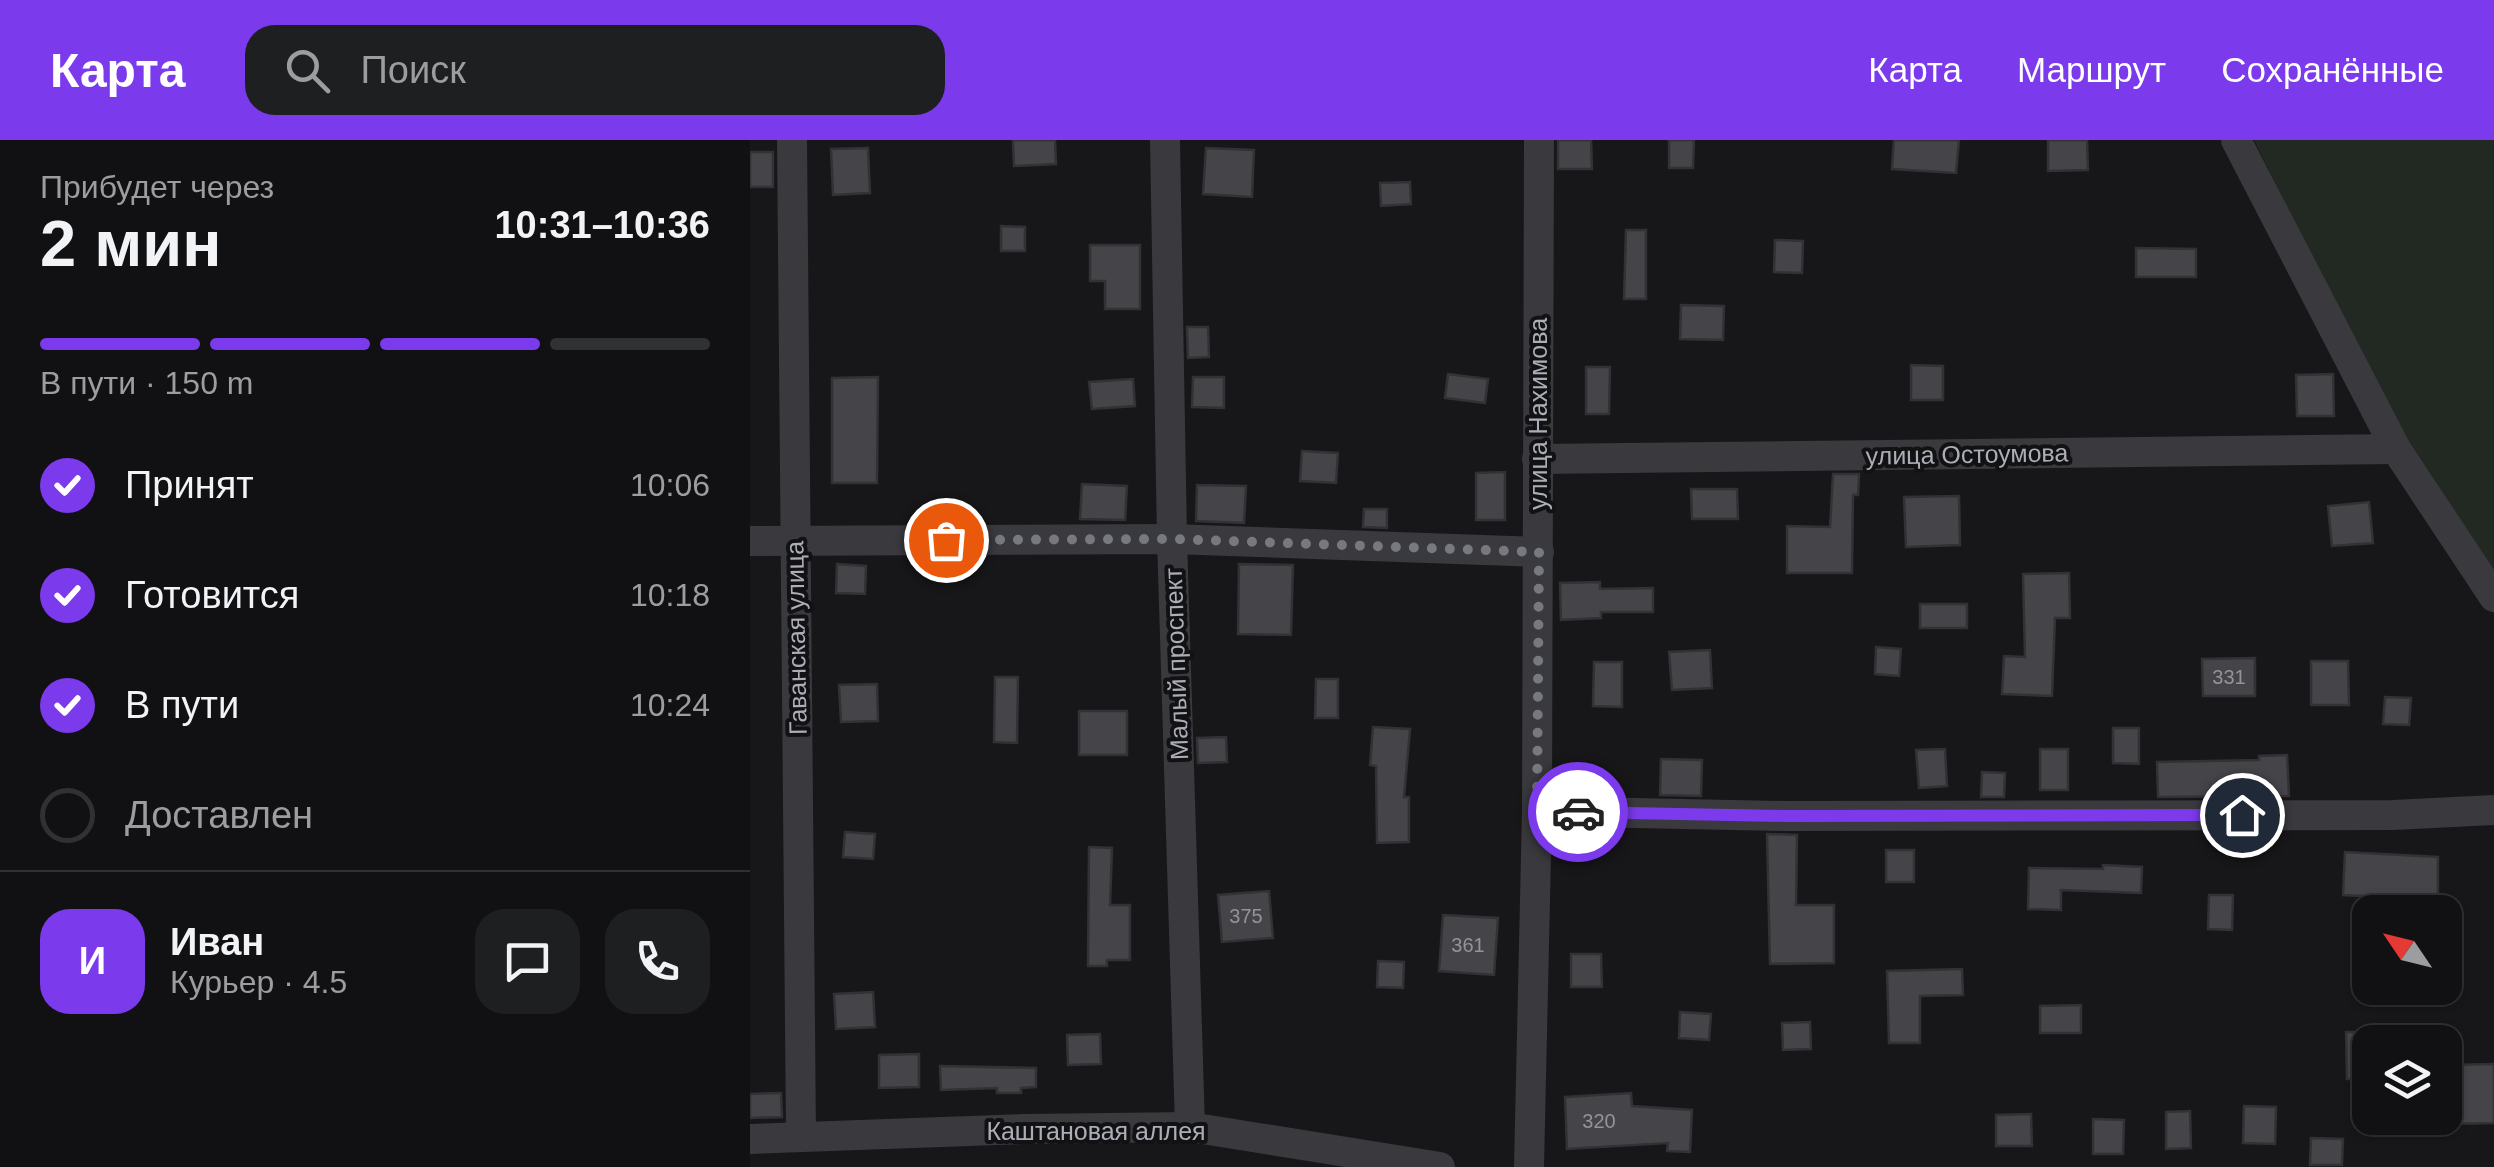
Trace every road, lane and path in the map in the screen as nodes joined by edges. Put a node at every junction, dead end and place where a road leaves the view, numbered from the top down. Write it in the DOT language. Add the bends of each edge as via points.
graph roads {
  1 [pos="792,140"];
  2 [pos="1166,140"];
  3 [pos="1539,140"];
  4 [pos="2236,140"];
  5 [pos="2396,449"];
  6 [pos="1538,459"];
  7 [pos="1172,539"];
  8 [pos="750,541"];
  9 [pos="795,541"];
  10 [pos="1539,552"];
  11 [pos="2494,597"];
  12 [pos="2494,810"];
  13 [pos="1537,812"];
  14 [pos="1190,1127"];
  15 [pos="802,1136"];
  16 [pos="750,1139"];
  17 [pos="1440,1167"];
  18 [pos="1529,1167"];
  1 -- 9 [label="street, Гаванская улица"];
  2 -- 7 [label="street, Малый проспект"];
  3 -- 6 [label="street, улица Нахимова"];
  4 -- 5 [label="street"];
  5 -- 6 [label="street, улица Остоумова"];
  5 -- 11 [label="street"];
  6 -- 10 [label="street, улица Нахимова"];
  7 -- 9 [label="street"];
  7 -- 10 [label="street"];
  7 -- 14 [label="street, Малый проспект"];
  8 -- 9 [label="street"];
  9 -- 15 [label="street, Гаванская улица"];
  10 -- 13 [label="street, улица Нахимова"];
  12 -- 13 [label="street"];
  13 -- 18 [label="street, улица Нахимова"];
  14 -- 15 [label="street, Каштановая аллея"];
  14 -- 17 [label="street, Каштановая аллея"];
  15 -- 16 [label="street, Каштановая аллея"];
}
